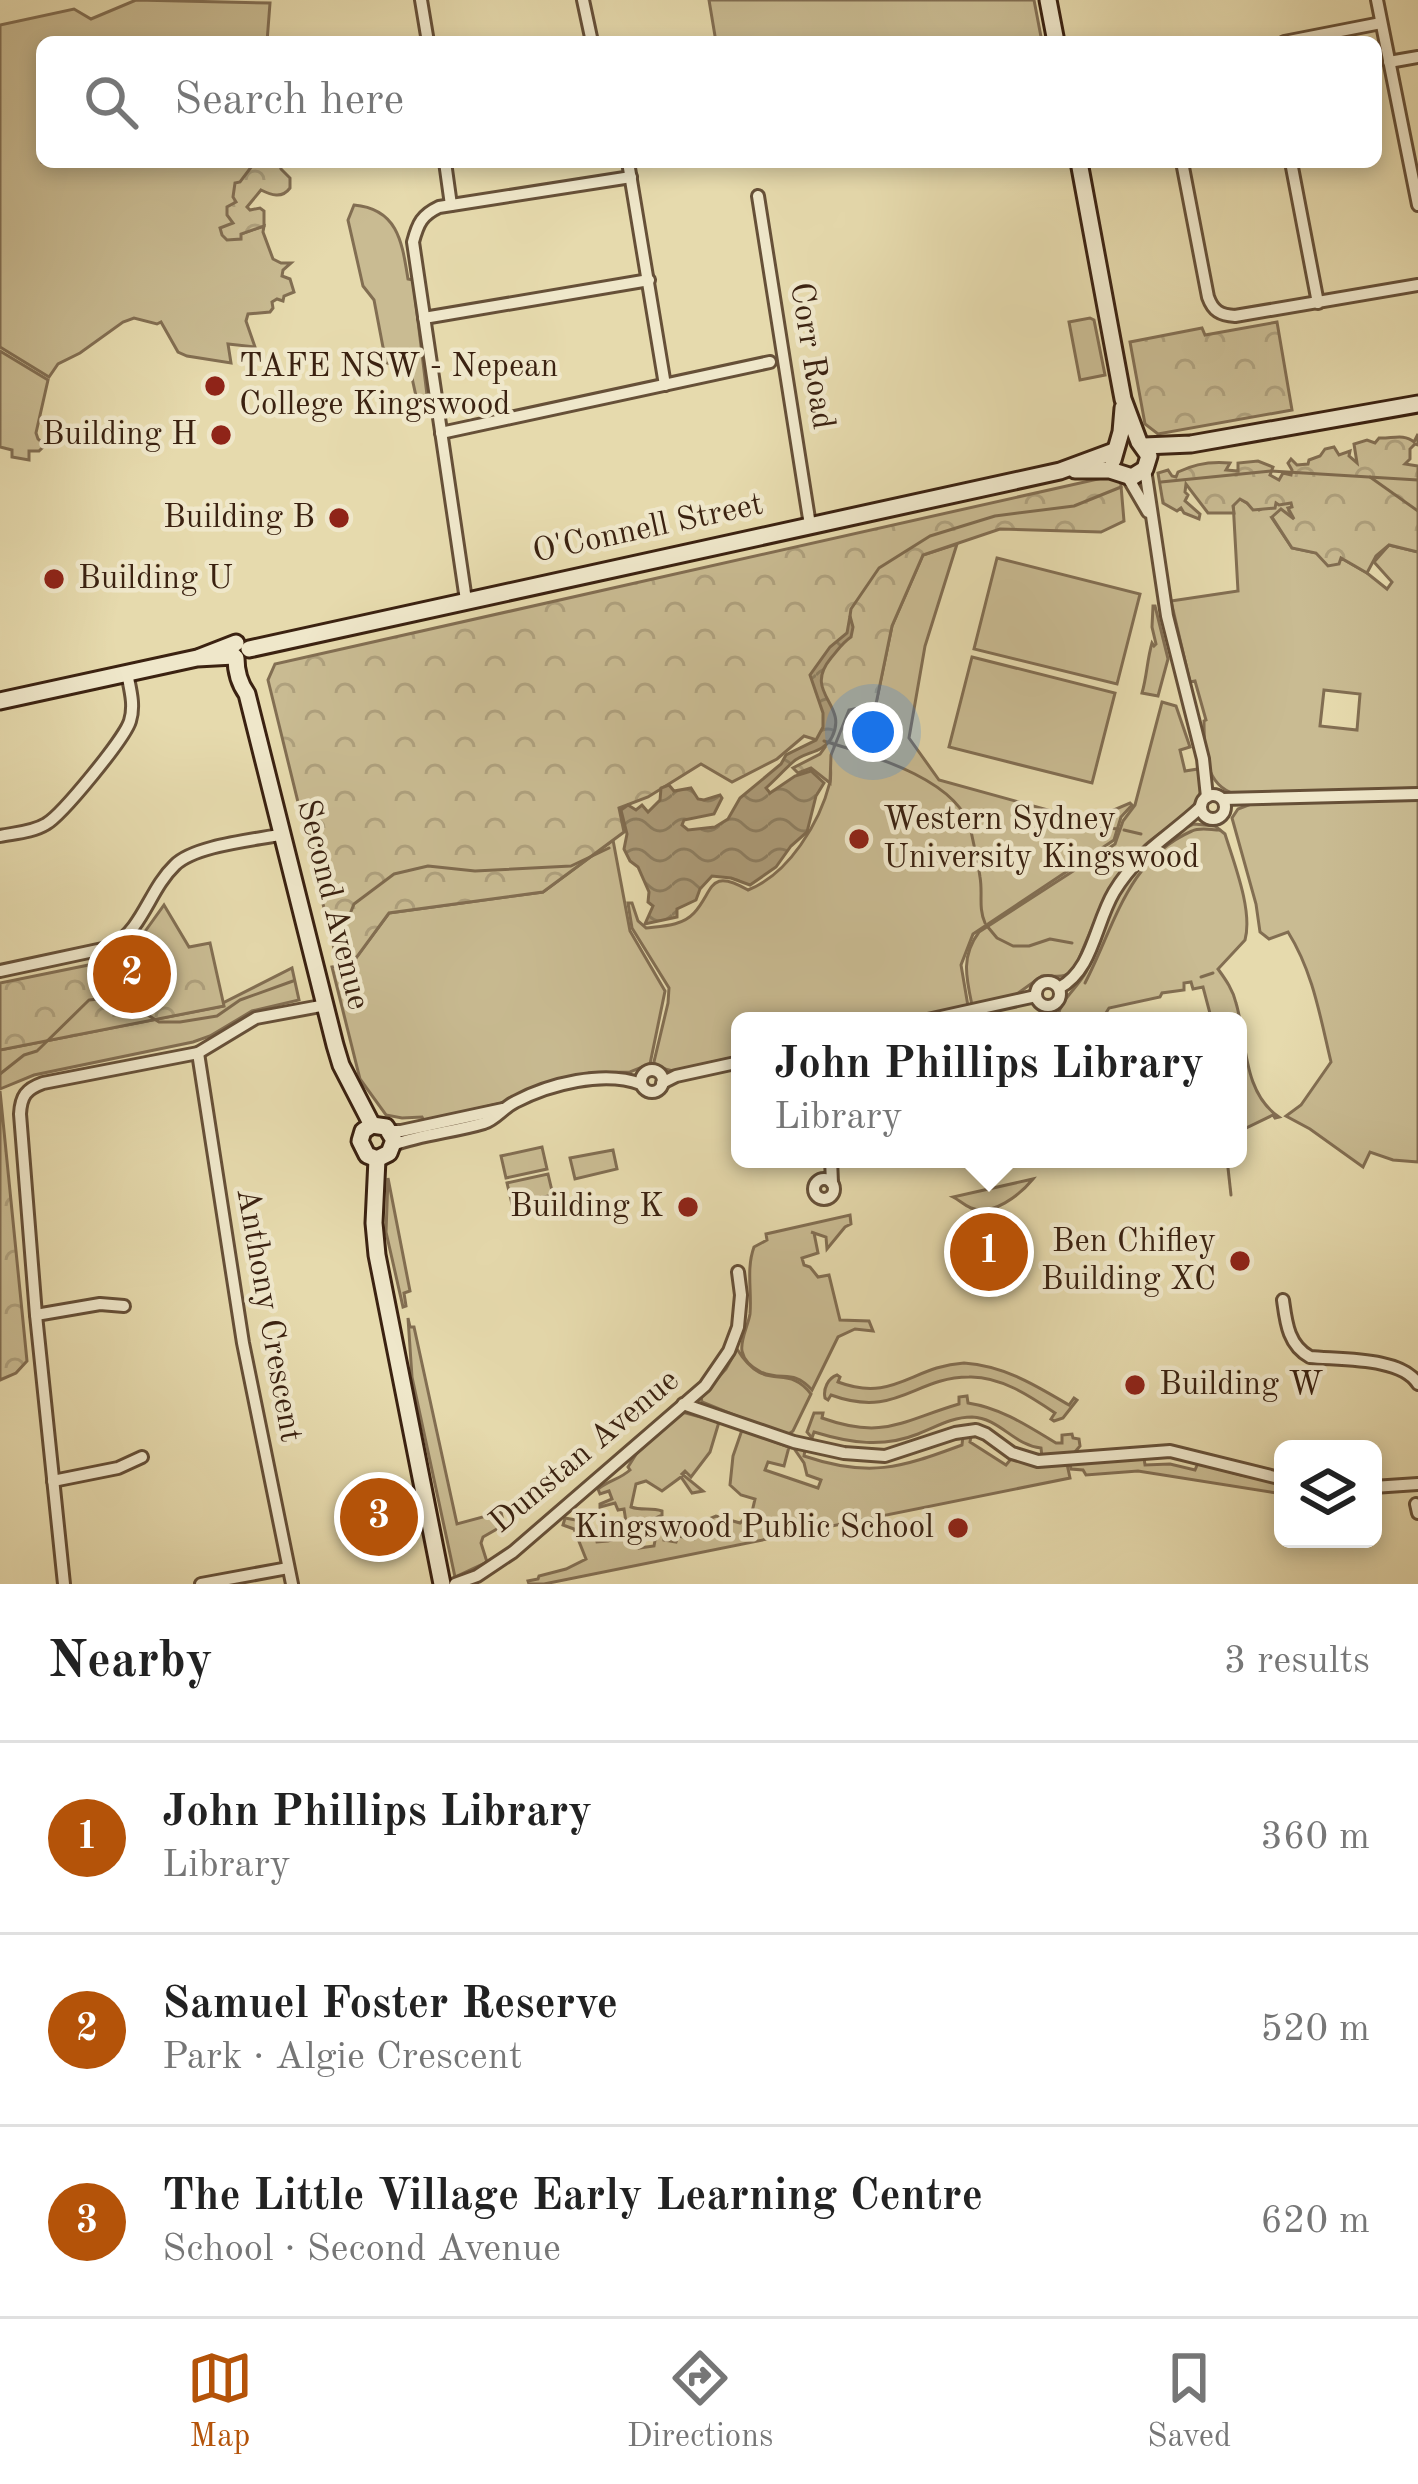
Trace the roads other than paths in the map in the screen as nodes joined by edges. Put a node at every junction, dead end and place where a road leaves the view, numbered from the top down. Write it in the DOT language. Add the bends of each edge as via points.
graph roads {
  1 [pos="437,0"];
  2 [pos="583,0"];
  3 [pos="1048,0"];
  4 [pos="1377,0"];
  5 [pos="422,2"];
  6 [pos="1382,23"];
  7 [pos="427,36"];
  8 [pos="591,36"];
  9 [pos="1056,36"];
  10 [pos="1315,36"];
  11 [pos="1418,57"];
  12 [pos="1389,62"];
  13 [pos="446,168"];
  14 [pos="629,168"];
  15 [pos="1080,168"];
  16 [pos="1183,168"];
  17 [pos="1292,168"];
  18 [pos="1415,173"];
  19 [pos="631,177"];
  20 [pos="758,196"];
  21 [pos="451,205"];
  22 [pos="1418,206"];
  23 [pos="649,280"];
  24 [pos="1418,285"];
  25 [pos="1318,303"];
  26 [pos="424,319"];
  27 [pos="770,362"];
  28 [pos="665,385"];
  29 [pos="1124,399"];
  30 [pos="1418,404"];
  31 [pos="441,433"];
  32 [pos="1141,444"];
  33 [pos="1191,444"];
  34 [pos="1115,450"];
  35 [pos="1146,468"];
  36 [pos="1060,470"];
  37 [pos="1125,476"];
  38 [pos="1152,520"];
  39 [pos="810,525"];
  40 [pos="466,600"];
  41 [pos="241,653"];
  42 [pos="127,674"];
  43 [pos="0,701"];
  44 [pos="1418,794"];
  45 [pos="1213,804"];
  46 [pos="284,834"];
  47 [pos="0,836"];
  48 [pos="0,970"];
  49 [pos="326,1005"];
  50 [pos="964,1012"];
  51 [pos="198,1053"];
  52 [pos="731,1064"];
  53 [pos="661,1079"];
  54 [pos="638,1080"];
  55 [pos="372,1125"];
  56 [pos="392,1138"];
  57 [pos="377,1159"];
  58 [pos="831,1168"];
  59 [pos="832,1183"];
  60 [pos="739,1272"];
  61 [pos="1283,1300"];
  62 [pos="124,1306"];
  63 [pos="36,1315"];
  64 [pos="1418,1384"];
  65 [pos="683,1404"];
  66 [pos="142,1456"];
  67 [pos="1274,1477"];
  68 [pos="53,1481"];
  69 [pos="1418,1484"];
  70 [pos="1382,1486"];
  71 [pos="288,1568"];
  72 [pos="64,1584"];
  73 [pos="201,1584"];
  74 [pos="292,1584"];
  75 [pos="442,1584"];
  76 [pos="455,1584"];
  1 -- 5 [label="street"];
  2 -- 8 [label="street"];
  3 -- 9 [label="street"];
  4 -- 6 [label="street"];
  5 -- 7 [label="street"];
  6 -- 10 [label="street"];
  6 -- 12 [label="street"];
  11 -- 12 [label="street"];
  12 -- 18 [label="street"];
  13 -- 21 [label="street"];
  14 -- 19 [label="street"];
  15 -- 29 [label="street"];
  16 -- 25 [label="street" via="1211,306 1235,316"];
  17 -- 25 [label="street"];
  18 -- 22 [label="street"];
  19 -- 21 [label="street"];
  19 -- 23 [label="street"];
  20 -- 39 [label="street, Corr Road"];
  21 -- 26 [label="street" via="425,214 413,242"];
  23 -- 26 [label="street"];
  23 -- 28 [label="street"];
  24 -- 25 [label="street"];
  26 -- 31 [label="street"];
  27 -- 28 [label="street"];
  28 -- 31 [label="street"];
  29 -- 32 [label="street"];
  29 -- 34 [label="street"];
  30 -- 33 [label="street"];
  31 -- 40 [label="street"];
  32 -- 33 [label="street, O'Connell Street"];
  32 -- 34 [label="street, O'Connell Street"];
  32 -- 35 [label="street"];
  33 -- 35 [label="street, O'Connell Street"];
  34 -- 36 [label="street, O'Connell Street"];
  34 -- 37 [label="street" via="1115,467"];
  35 -- 37 [label="street, O'Connell Street"];
  35 -- 38 [label="street"];
  36 -- 37 [label="street, O'Connell Street"];
  36 -- 39 [label="street, O'Connell Street"];
  37 -- 38 [label="street"];
  38 -- 45 [label="street"];
  39 -- 40 [label="street, O'Connell Street"];
  40 -- 41 [label="street, O'Connell Street"];
  41 -- 42 [label="street, O'Connell Street"];
  41 -- 46 [label="street, Second Avenue" via="241,685"];
  42 -- 43 [label="street, O'Connell Street"];
  42 -- 47 [label="street" via="132,711 119,742 52,821"];
  44 -- 45 [label="street"];
  45 -- 50 [label="street" via="1130,869 1072,982 1059,988 1045,981 1036,996"];
  46 -- 48 [label="street" via="183,858 112,947"];
  46 -- 49 [label="street, Second Avenue"];
  49 -- 51 [label="street" via="256,1018"];
  49 -- 55 [label="street, Second Avenue" via="341,1065"];
  51 -- 63 [label="street" via="25,1094"];
  51 -- 71 [label="street, Anthony Crescent"];
  52 -- 53 [label="street"];
  53 -- 54 [label="street" via="650,1070"];
  53 -- 54 [label="street" via="654,1092"];
  54 -- 56 [label="street" via="574,1083 527,1097 489,1122"];
  55 -- 56 [label="street"];
  55 -- 57 [label="street" via="360,1141"];
  56 -- 57 [label="street" via="389,1153"];
  57 -- 75 [label="street" via="374,1236"];
  58 -- 59 [label="street"];
  60 -- 65 [label="street, Dunstan Avenue" via="733,1345"];
  61 -- 64 [label="street" via="1303,1353 1397,1366"];
  62 -- 63 [label="street"];
  63 -- 68 [label="street"];
  65 -- 67 [label="street" via="844,1453 885,1456 976,1430 1038,1461 1170,1451"];
  65 -- 76 [label="street, Dunstan Avenue" via="513,1552"];
  66 -- 68 [label="street"];
  68 -- 72 [label="street"];
  69 -- 70 [label="street"];
  71 -- 73 [label="street"];
  71 -- 74 [label="street, Anthony Crescent"];
}
